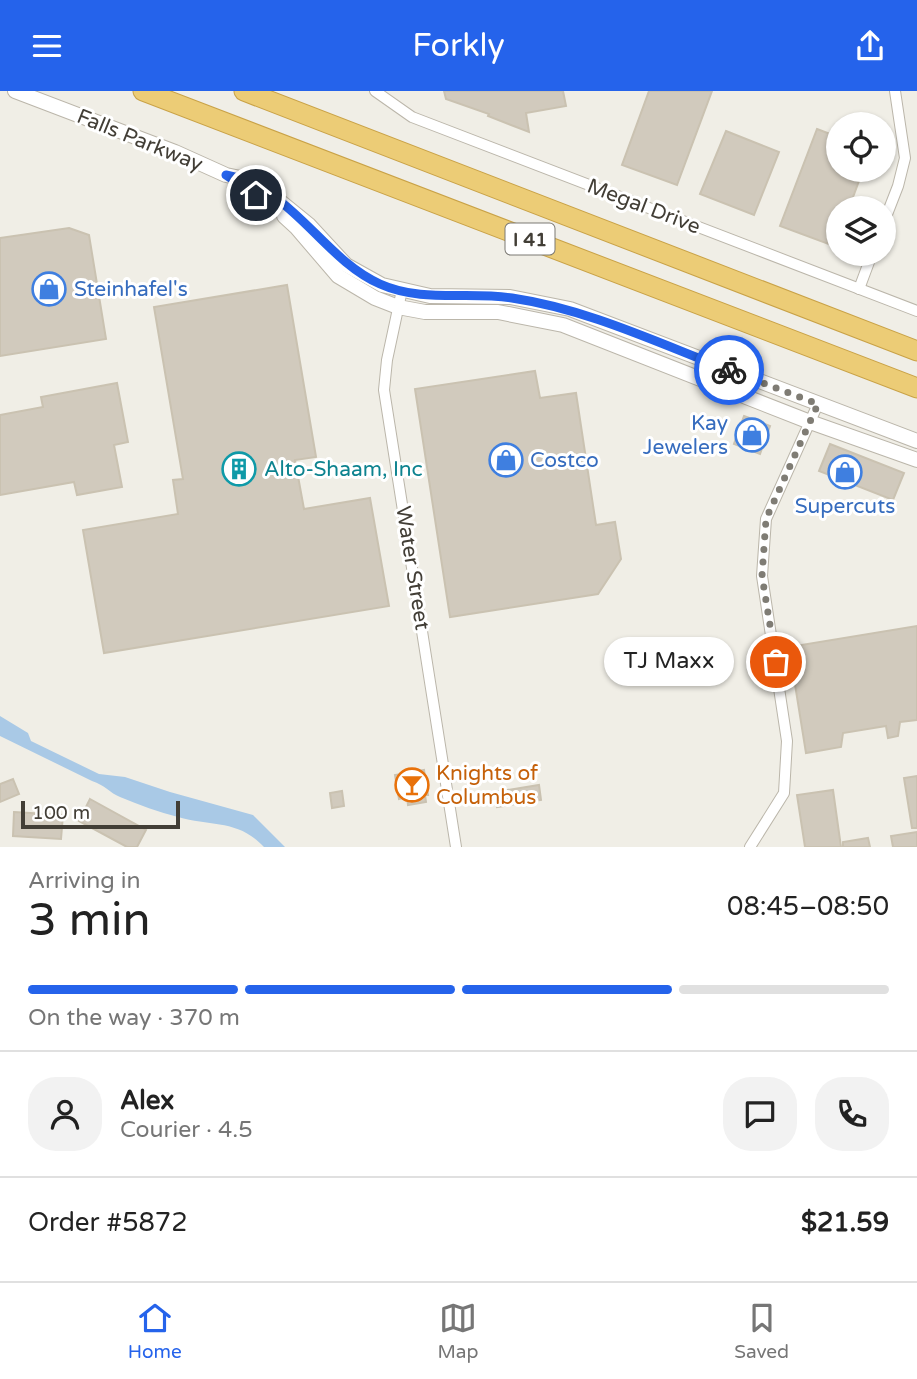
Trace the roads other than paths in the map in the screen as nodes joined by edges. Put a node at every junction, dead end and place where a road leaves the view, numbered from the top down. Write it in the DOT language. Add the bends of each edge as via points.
graph roads {
  1 [pos="15,91"];
  2 [pos="143,91"];
  3 [pos="244,91"];
  4 [pos="375,91"];
  5 [pos="895,91"];
  6 [pos="226,175"];
  7 [pos="894,196"];
  8 [pos="868,266"];
  9 [pos="859,289"];
  10 [pos="402,290"];
  11 [pos="398,307"];
  12 [pos="917,311"];
  13 [pos="917,351"];
  14 [pos="917,388"];
  15 [pos="818,404"];
  16 [pos="810,422"];
  17 [pos="917,440"];
  18 [pos="917,460"];
  19 [pos="456,847"];
  20 [pos="750,847"];
  1 -- 6 [label="street, Falls Parkway"];
  2 -- 14 [label="highway, I 41"];
  3 -- 13 [label="highway, I 41"];
  4 -- 9 [label="street, Megal Drive" via="412,117"];
  5 -- 7 [label="street" via="905,158"];
  6 -- 10 [label="street, Falls Parkway" via="245,179 277,199 346,265 382,285"];
  6 -- 11 [label="street, Falls Parkway" via="282,213 338,276"];
  8 -- 9 [label="street"];
  9 -- 12 [label="street, Megal Drive"];
  10 -- 11 [label="street, Water Street"];
  10 -- 15 [label="street, Falls Parkway" via="430,296 510,297 570,309"];
  11 -- 16 [label="street, Falls Parkway" via="425,312 498,312 563,325"];
  11 -- 19 [label="street, Water Street" via="384,390"];
  15 -- 16 [label="street"];
  15 -- 17 [label="street, Falls Parkway"];
  16 -- 18 [label="street, Falls Parkway"];
  16 -- 20 [label="street" via="766,519 762,576 787,741 784,793"];
}
